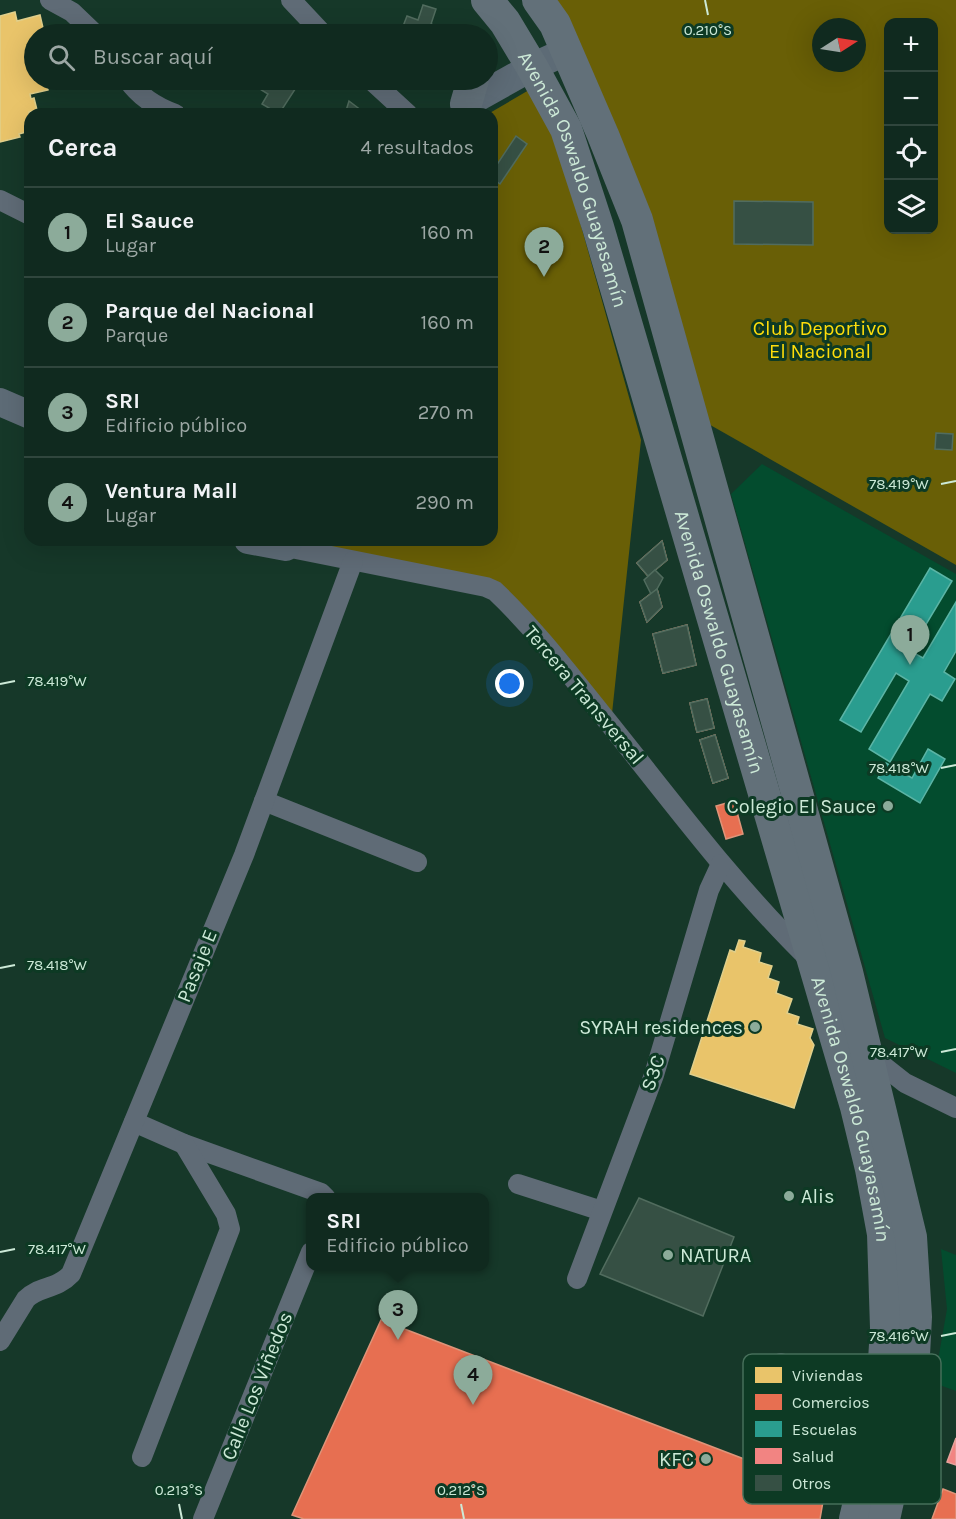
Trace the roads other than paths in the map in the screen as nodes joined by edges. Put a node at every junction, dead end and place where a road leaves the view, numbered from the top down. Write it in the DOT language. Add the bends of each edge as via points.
graph roads {
  1 [pos="50,0"];
  2 [pos="291,0"];
  3 [pos="538,0"];
  4 [pos="489,15"];
  5 [pos="85,24"];
  6 [pos="314,24"];
  7 [pos="570,59"];
  8 [pos="536,75"];
  9 [pos="135,90"];
  10 [pos="382,90"];
  11 [pos="472,103"];
  12 [pos="162,108"];
  13 [pos="401,108"];
  14 [pos="0,200"];
  15 [pos="24,212"];
  16 [pos="0,402"];
  17 [pos="24,412"];
  18 [pos="298,546"];
  19 [pos="353,561"];
  20 [pos="264,801"];
  21 [pos="417,862"];
  22 [pos="721,864"];
  23 [pos="812,961"];
  24 [pos="866,1053"];
  25 [pos="956,1108"];
  26 [pos="134,1122"];
  27 [pos="184,1144"];
  28 [pos="518,1184"];
  29 [pos="321,1193"];
  30 [pos="602,1211"];
  31 [pos="306,1264"];
  32 [pos="577,1279"];
  33 [pos="0,1341"];
  34 [pos="884,1354"];
  35 [pos="914,1354"];
  36 [pos="142,1457"];
  37 [pos="859,1504"];
  38 [pos="887,1504"];
  39 [pos="202,1519"];
  40 [pos="855,1519"];
  41 [pos="884,1519"];
  1 -- 5 [label="street"];
  2 -- 6 [label="street"];
  3 -- 7 [label="main road, Avenida Oswaldo Guayasamín" via="555,24"];
  4 -- 8 [label="main road, Avenida Oswaldo Guayasamín" via="505,22"];
  7 -- 8 [label="main road"];
  7 -- 24 [label="main road, Avenida Oswaldo Guayasamín" via="637,220 847,972"];
  8 -- 11 [label="main road"];
  8 -- 23 [label="main road, Avenida Oswaldo Guayasamín" via="566,129 598,227"];
  9 -- 12 [label="street"];
  10 -- 13 [label="street"];
  14 -- 15 [label="street"];
  16 -- 17 [label="main road"];
  18 -- 19 [label="street, Tercera Transversal"];
  19 -- 20 [label="street, Pasaje E"];
  19 -- 22 [label="street, Tercera Transversal" via="495,591 576,682"];
  20 -- 21 [label="street"];
  20 -- 26 [label="street, Pasaje E"];
  22 -- 23 [label="street, Tercera Transversal"];
  22 -- 30 [label="street, S3C" via="709,890 654,1075"];
  23 -- 34 [label="main road, Avenida Oswaldo Guayasamín" via="856,1107 883,1234"];
  24 -- 25 [label="street" via="905,1083"];
  24 -- 35 [label="main road, Avenida Oswaldo Guayasamín" via="911,1237"];
  26 -- 27 [label="street"];
  26 -- 33 [label="street, Pasaje E" via="71,1274 62,1283 30,1294"];
  27 -- 29 [label="street"];
  27 -- 36 [label="street" via="226,1214 230,1229"];
  28 -- 30 [label="street"];
  30 -- 32 [label="street, S3C"];
  31 -- 39 [label="street, Calle Los Viñedos"];
  37 -- 40 [label="main road, Avenida Oswaldo Guayasamín"];
  38 -- 41 [label="main road, Avenida Oswaldo Guayasamín"];
}
